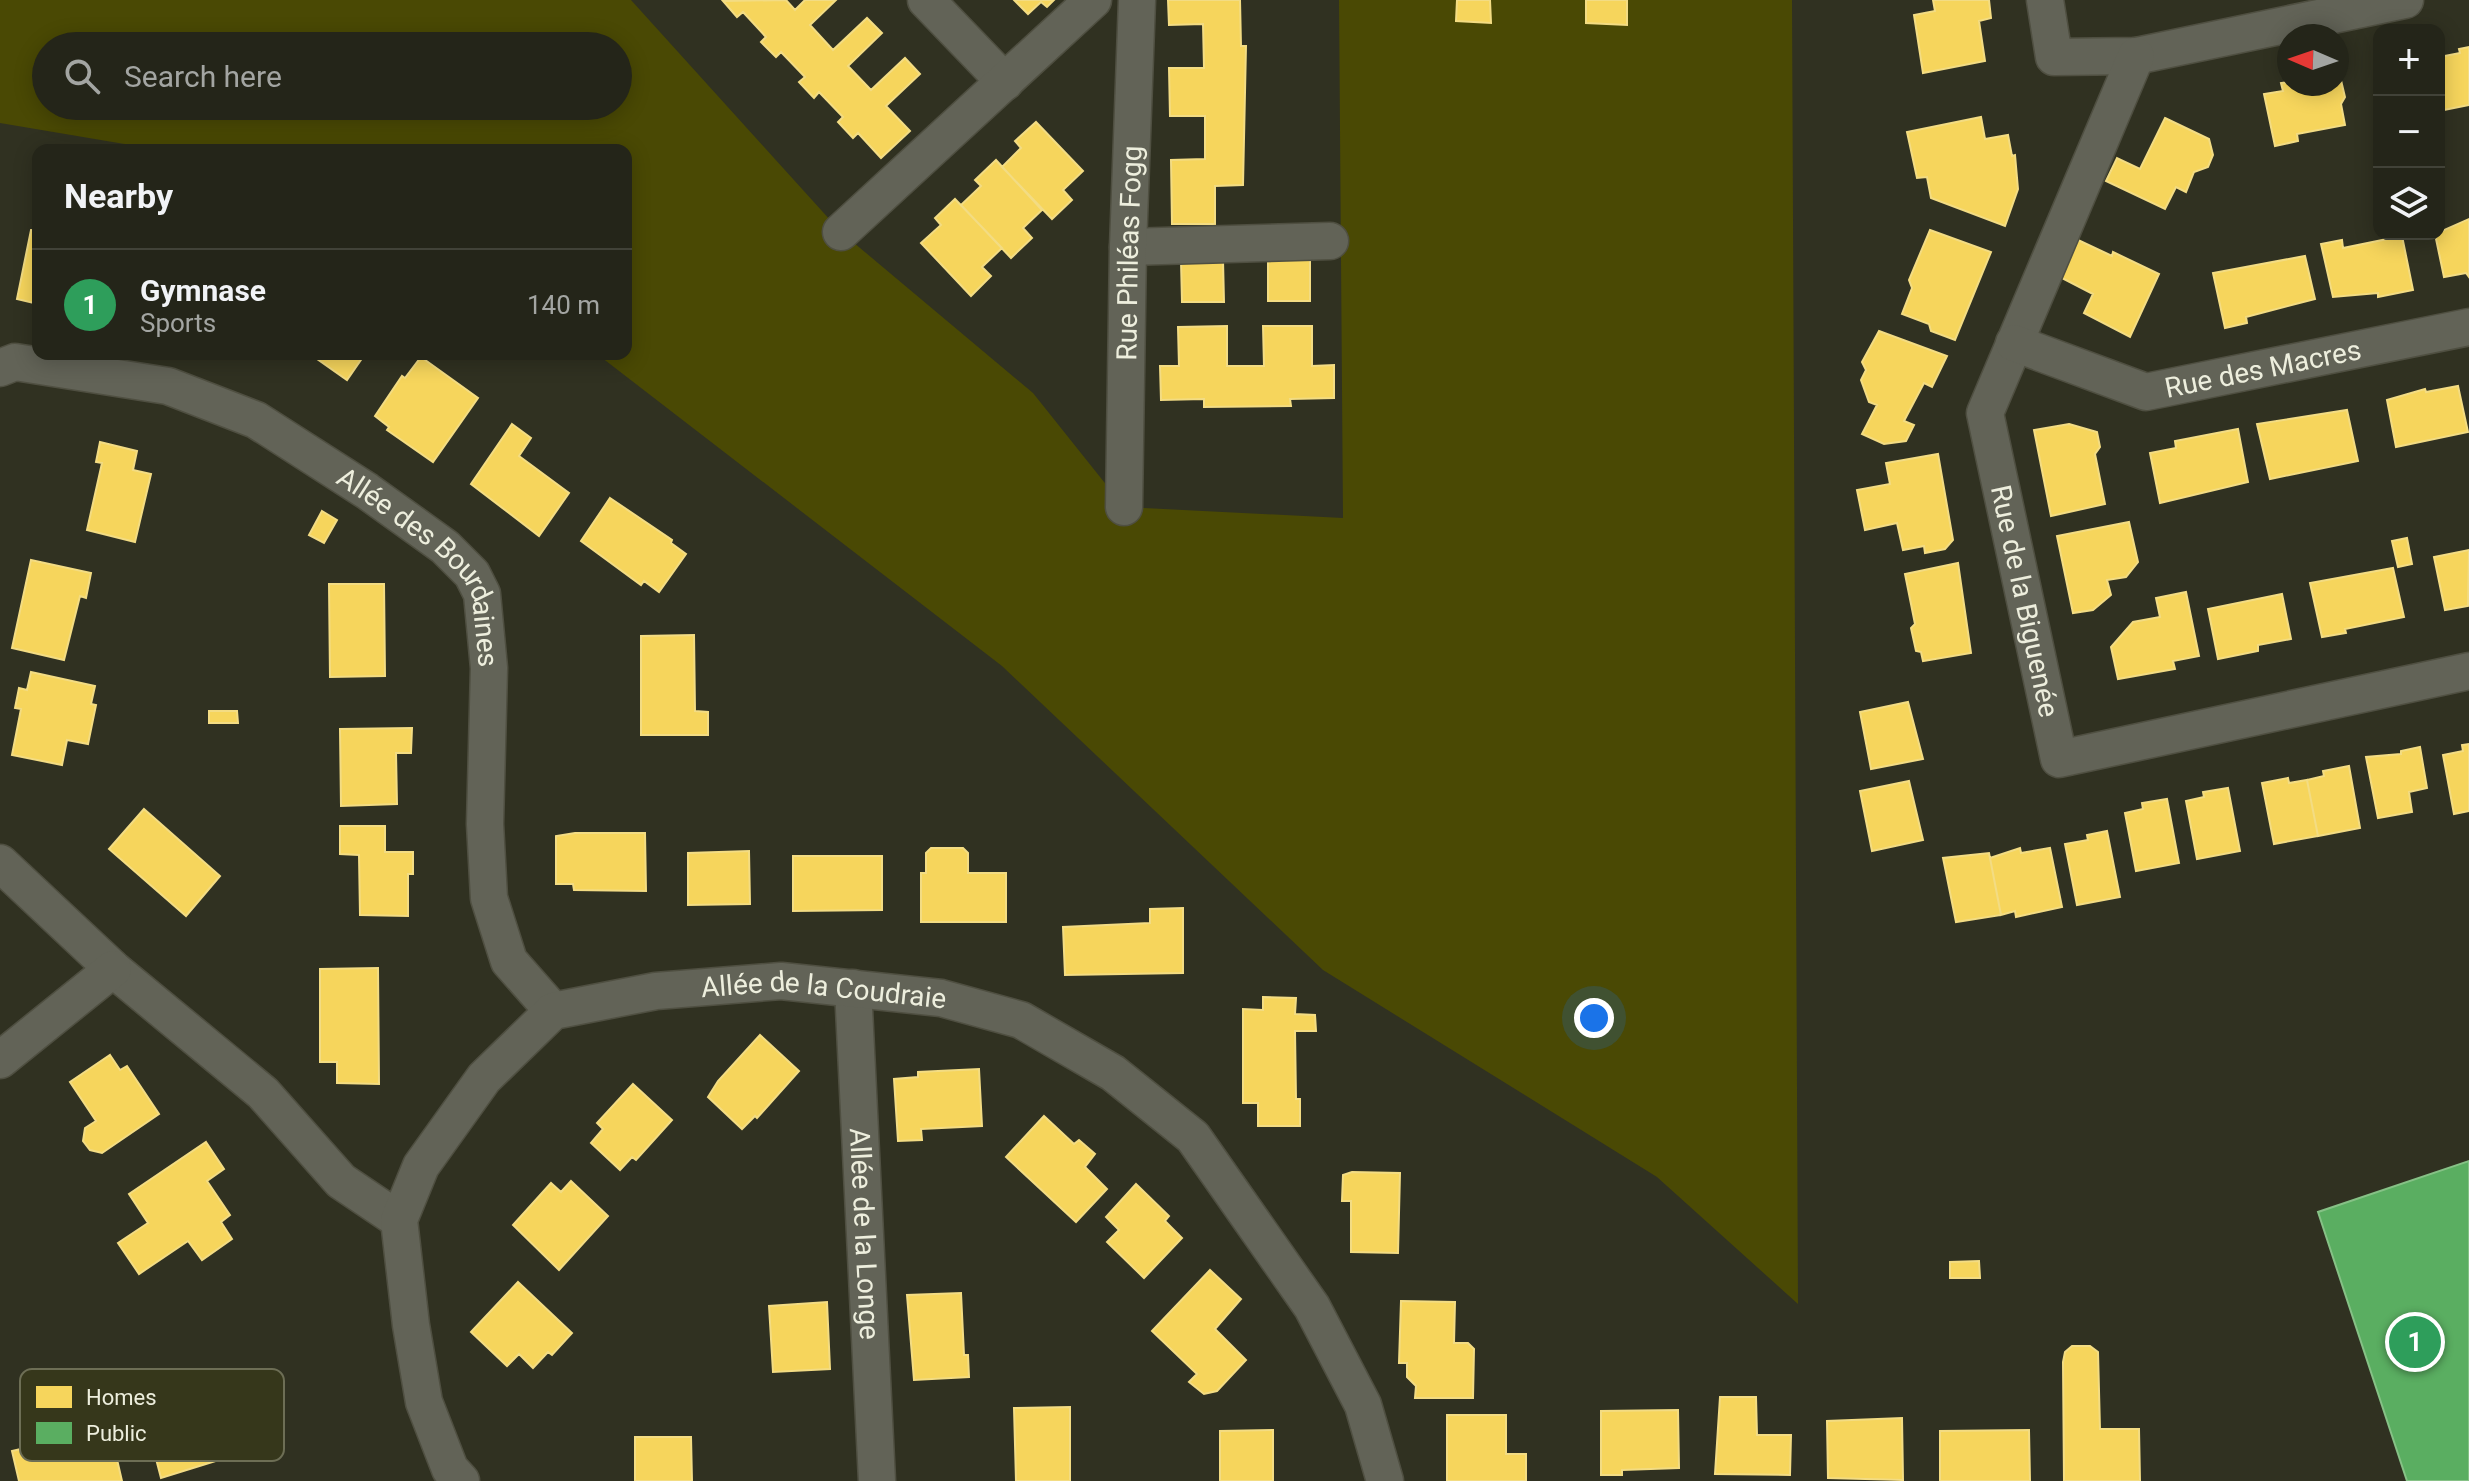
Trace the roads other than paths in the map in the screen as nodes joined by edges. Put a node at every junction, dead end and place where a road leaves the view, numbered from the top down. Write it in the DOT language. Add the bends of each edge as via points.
graph roads {
  1 [pos="926,0"];
  2 [pos="1093,0"];
  3 [pos="1137,0"];
  4 [pos="2045,0"];
  5 [pos="2405,0"];
  6 [pos="2136,56"];
  7 [pos="1005,82"];
  8 [pos="841,232"];
  9 [pos="1330,241"];
  10 [pos="1128,247"];
  11 [pos="2469,327"];
  12 [pos="2014,343"];
  13 [pos="0,368"];
  14 [pos="1124,507"];
  15 [pos="2469,671"];
  16 [pos="0,863"];
  17 [pos="113,969"];
  18 [pos="853,988"];
  19 [pos="553,1011"];
  20 [pos="0,1060"];
  21 [pos="399,1220"];
  22 [pos="461,1481"];
  23 [pos="877,1481"];
  24 [pos="1385,1481"];
  1 -- 7 [label="street"];
  2 -- 7 [label="street"];
  3 -- 10 [label="street, Rue Philéas Fogg"];
  4 -- 6 [label="street" via="2054,57"];
  5 -- 6 [label="street"];
  6 -- 12 [label="street, Rue de la Biguenée"];
  7 -- 8 [label="street"];
  9 -- 10 [label="street"];
  10 -- 14 [label="street, Rue Philéas Fogg"];
  11 -- 12 [label="street, Rue des Macres" via="2146,392"];
  12 -- 15 [label="street, Rue de la Biguenée" via="1985,413 2059,759"];
  13 -- 19 [label="street, Allée des Bourdaines" via="15,362 168,386 256,420 367,491 445,547 472,574 482,594 489,668 489,898 509,961"];
  16 -- 17 [label="street"];
  17 -- 20 [label="street"];
  17 -- 21 [label="street" via="263,1093 341,1181"];
  18 -- 19 [label="street, Allée de la Coudraie" via="766,982 656,991"];
  18 -- 23 [label="street, Allée de la Longe"];
  18 -- 24 [label="street, Allée de la Coudraie" via="941,998 1021,1020 1113,1073 1193,1137 1312,1307 1363,1405"];
  19 -- 21 [label="street" via="484,1078 421,1166"];
  21 -- 22 [label="street" via="424,1402 450,1469"];
}
